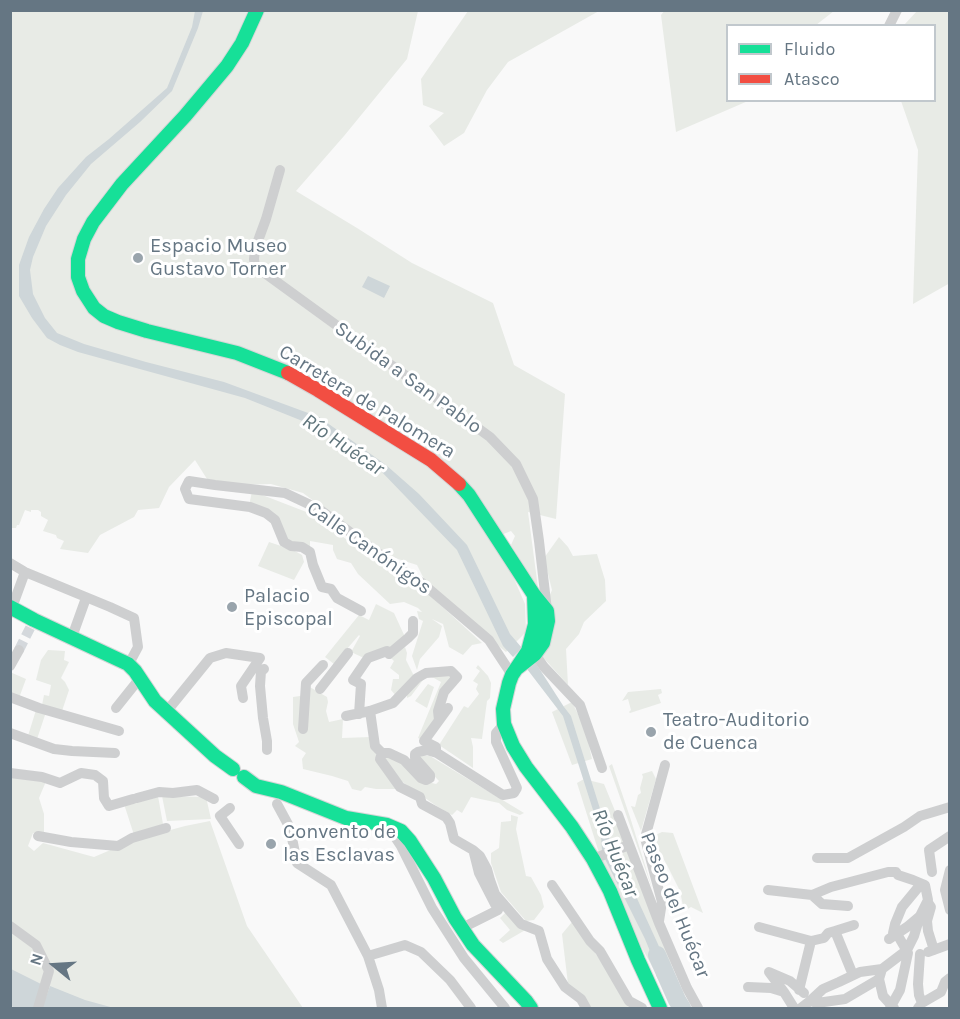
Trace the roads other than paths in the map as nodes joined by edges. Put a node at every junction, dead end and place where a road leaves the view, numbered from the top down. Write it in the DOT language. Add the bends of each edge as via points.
graph roads {
  1 [pos="257,10"];
  2 [pos="897,10"];
  3 [pos="890,24"];
  4 [pos="280,171"];
  5 [pos="10,562"];
  6 [pos="25,572"];
  7 [pos="534,595"];
  8 [pos="86,598"];
  9 [pos="11,609"];
  10 [pos="361,611"];
  11 [pos="547,611"];
  12 [pos="413,621"];
  13 [pos="72,637"];
  14 [pos="19,650"];
  15 [pos="531,651"];
  16 [pos="348,653"];
  17 [pos="323,665"];
  18 [pos="10,666"];
  19 [pos="264,669"];
  20 [pos="133,670"];
  21 [pos="514,672"];
  22 [pos="320,689"];
  23 [pos="10,697"];
  24 [pos="243,698"];
  25 [pos="116,708"];
  26 [pos="448,708"];
  27 [pos="167,711"];
  28 [pos="365,712"];
  29 [pos="346,716"];
  30 [pos="439,720"];
  31 [pos="504,724"];
  32 [pos="303,729"];
  33 [pos="119,731"];
  34 [pos="10,734"];
  35 [pos="267,750"];
  36 [pos="115,753"];
  37 [pos="382,753"];
  38 [pos="436,753"];
  39 [pos="665,765"];
  40 [pos="602,768"];
  41 [pos="10,773"];
  42 [pos="213,799"];
  43 [pos="277,804"];
  44 [pos="950,807"];
  45 [pos="230,808"];
  46 [pos="618,815"];
  47 [pos="387,825"];
  48 [pos="166,828"];
  49 [pos="38,836"];
  50 [pos="947,837"];
  51 [pos="239,844"];
  52 [pos="625,847"];
  53 [pos="473,850"];
  54 [pos="950,850"];
  55 [pos="597,858"];
  56 [pos="817,858"];
  57 [pos="950,869"];
  58 [pos="932,872"];
  59 [pos="917,882"];
  60 [pos="552,885"];
  61 [pos="768,890"];
  62 [pos="812,895"];
  63 [pos="927,900"];
  64 [pos="848,906"];
  65 [pos="949,907"];
  66 [pos="920,916"];
  67 [pos="659,923"];
  68 [pos="854,925"];
  69 [pos="10,926"];
  70 [pos="759,927"];
  71 [pos="462,928"];
  72 [pos="835,931"];
  73 [pos="893,937"];
  74 [pos="811,941"];
  75 [pos="950,944"];
  76 [pos="934,950"];
  77 [pos="907,953"];
  78 [pos="920,954"];
  79 [pos="368,956"];
  80 [pos="881,974"];
  81 [pos="853,975"];
  82 [pos="950,978"];
  83 [pos="748,987"];
  84 [pos="799,990"];
  85 [pos="784,992"];
  86 [pos="812,1000"];
  87 [pos="920,1006"];
  88 [pos="892,1007"];
  89 [pos="38,1008"];
  90 [pos="382,1008"];
  91 [pos="471,1008"];
  92 [pos="505,1008"];
  93 [pos="531,1008"];
  94 [pos="586,1008"];
  95 [pos="642,1008"];
  96 [pos="660,1008"];
  97 [pos="698,1008"];
  98 [pos="796,1008"];
  1 -- 7 [label="street, Carretera de Palomera" via="227,66 93,222 78,259 83,291 94,308 118,322 237,353 282,370 431,460 469,495"];
  2 -- 3 [label="street"];
  4 -- 11 [label="street, Subida a San Pablo" via="255,249 255,266 490,437 516,464 533,500"];
  5 -- 6 [label="street"];
  6 -- 8 [label="street"];
  6 -- 9 [label="street"];
  7 -- 11 [label="street"];
  7 -- 15 [label="street"];
  8 -- 13 [label="street"];
  8 -- 20 [label="street" via="134,618 138,647 131,660"];
  9 -- 13 [label="street"];
  10 -- 21 [label="street, Calle Canónigos" via="337,598 331,589 322,587 310,552 284,542 275,520 266,513 250,507 189,499 185,489 189,481 285,493 319,509 422,583 489,640"];
  11 -- 15 [label="street" via="543,643"];
  12 -- 28 [label="street" via="413,633 408,638 389,654 387,651 368,658 353,680 361,684"];
  13 -- 20 [label="street"];
  14 -- 18 [label="street"];
  15 -- 21 [label="street"];
  15 -- 40 [label="street" via="580,705"];
  16 -- 22 [label="street"];
  17 -- 32 [label="street" via="306,683"];
  19 -- 35 [label="street" via="260,686"];
  20 -- 25 [label="street"];
  20 -- 27 [label="street"];
  21 -- 31 [label="street" via="503,709"];
  23 -- 33 [label="street"];
  24 -- 27 [label="street" via="241,686 260,658 226,653 210,658"];
  26 -- 30 [label="street"];
  27 -- 47 [label="street" via="215,756 237,768 256,786 346,818"];
  28 -- 29 [label="street"];
  28 -- 30 [label="street" via="393,703 426,673 451,671 457,677 444,692"];
  28 -- 37 [label="street" via="375,746"];
  30 -- 38 [label="street" via="424,741 436,747"];
  31 -- 38 [label="street" via="496,733 496,742 517,788 514,793 503,795"];
  31 -- 55 [label="street" via="526,768"];
  34 -- 36 [label="street" via="54,749"];
  37 -- 38 [label="street" via="404,760 426,780 430,775 414,758 415,754 422,750"];
  37 -- 53 [label="street" via="381,759 400,787 446,817 454,839"];
  39 -- 67 [label="street" via="645,838 662,902"];
  41 -- 42 [label="street" via="60,783 81,773 94,775 103,781 109,806 159,792 197,790"];
  43 -- 79 [label="street" via="290,828 297,862 331,885"];
  44 -- 56 [label="street" via="920,816 848,858"];
  45 -- 51 [label="street" via="220,816"];
  46 -- 52 [label="street, Paseo del Huécar"];
  47 -- 71 [label="street" via="401,831 410,841"];
  47 -- 92 [label="street" via="464,958"];
  48 -- 49 [label="street" via="118,846"];
  50 -- 54 [label="street"];
  50 -- 58 [label="street" via="929,850"];
  52 -- 55 [label="street"];
  52 -- 67 [label="street, Paseo del Huécar"];
  53 -- 71 [label="street" via="478,873 498,910"];
  53 -- 94 [label="street" via="487,869 495,894 522,924 539,931 547,959 565,987"];
  55 -- 96 [label="street"];
  57 -- 58 [label="street"];
  57 -- 65 [label="street" via="945,890"];
  58 -- 59 [label="street"];
  59 -- 62 [label="street" via="888,872"];
  59 -- 63 [label="street" via="925,885"];
  59 -- 73 [label="street" via="902,907"];
  60 -- 95 [label="street" via="600,951 629,1001"];
  61 -- 62 [label="street"];
  62 -- 64 [label="street" via="822,904"];
  63 -- 66 [label="street"];
  63 -- 76 [label="street" via="931,907 928,931"];
  66 -- 73 [label="street"];
  66 -- 77 [label="street"];
  67 -- 97 [label="street, Paseo del Huécar"];
  68 -- 72 [label="street"];
  69 -- 89 [label="street" via="36,945 48,975"];
  70 -- 74 [label="street"];
  71 -- 93 [label="street" via="476,950"];
  72 -- 74 [label="street"];
  72 -- 81 [label="street"];
  73 -- 77 [label="street"];
  74 -- 84 [label="street"];
  75 -- 76 [label="street"];
  76 -- 78 [label="street"];
  77 -- 78 [label="street"];
  77 -- 80 [label="street"];
  77 -- 88 [label="street" via="900,990"];
  78 -- 87 [label="street"];
  79 -- 90 [label="street"];
  79 -- 91 [label="street" via="405,945 422,952"];
  80 -- 81 [label="street"];
  80 -- 86 [label="street" via="845,999 817,1003"];
  80 -- 88 [label="street" via="883,996"];
  81 -- 86 [label="street" via="823,988"];
  82 -- 87 [label="street" via="941,992"];
  83 -- 85 [label="street"];
  84 -- 85 [label="street" via="770,972"];
  84 -- 86 [label="street"];
  85 -- 98 [label="street"];
  86 -- 98 [label="street"];
}
